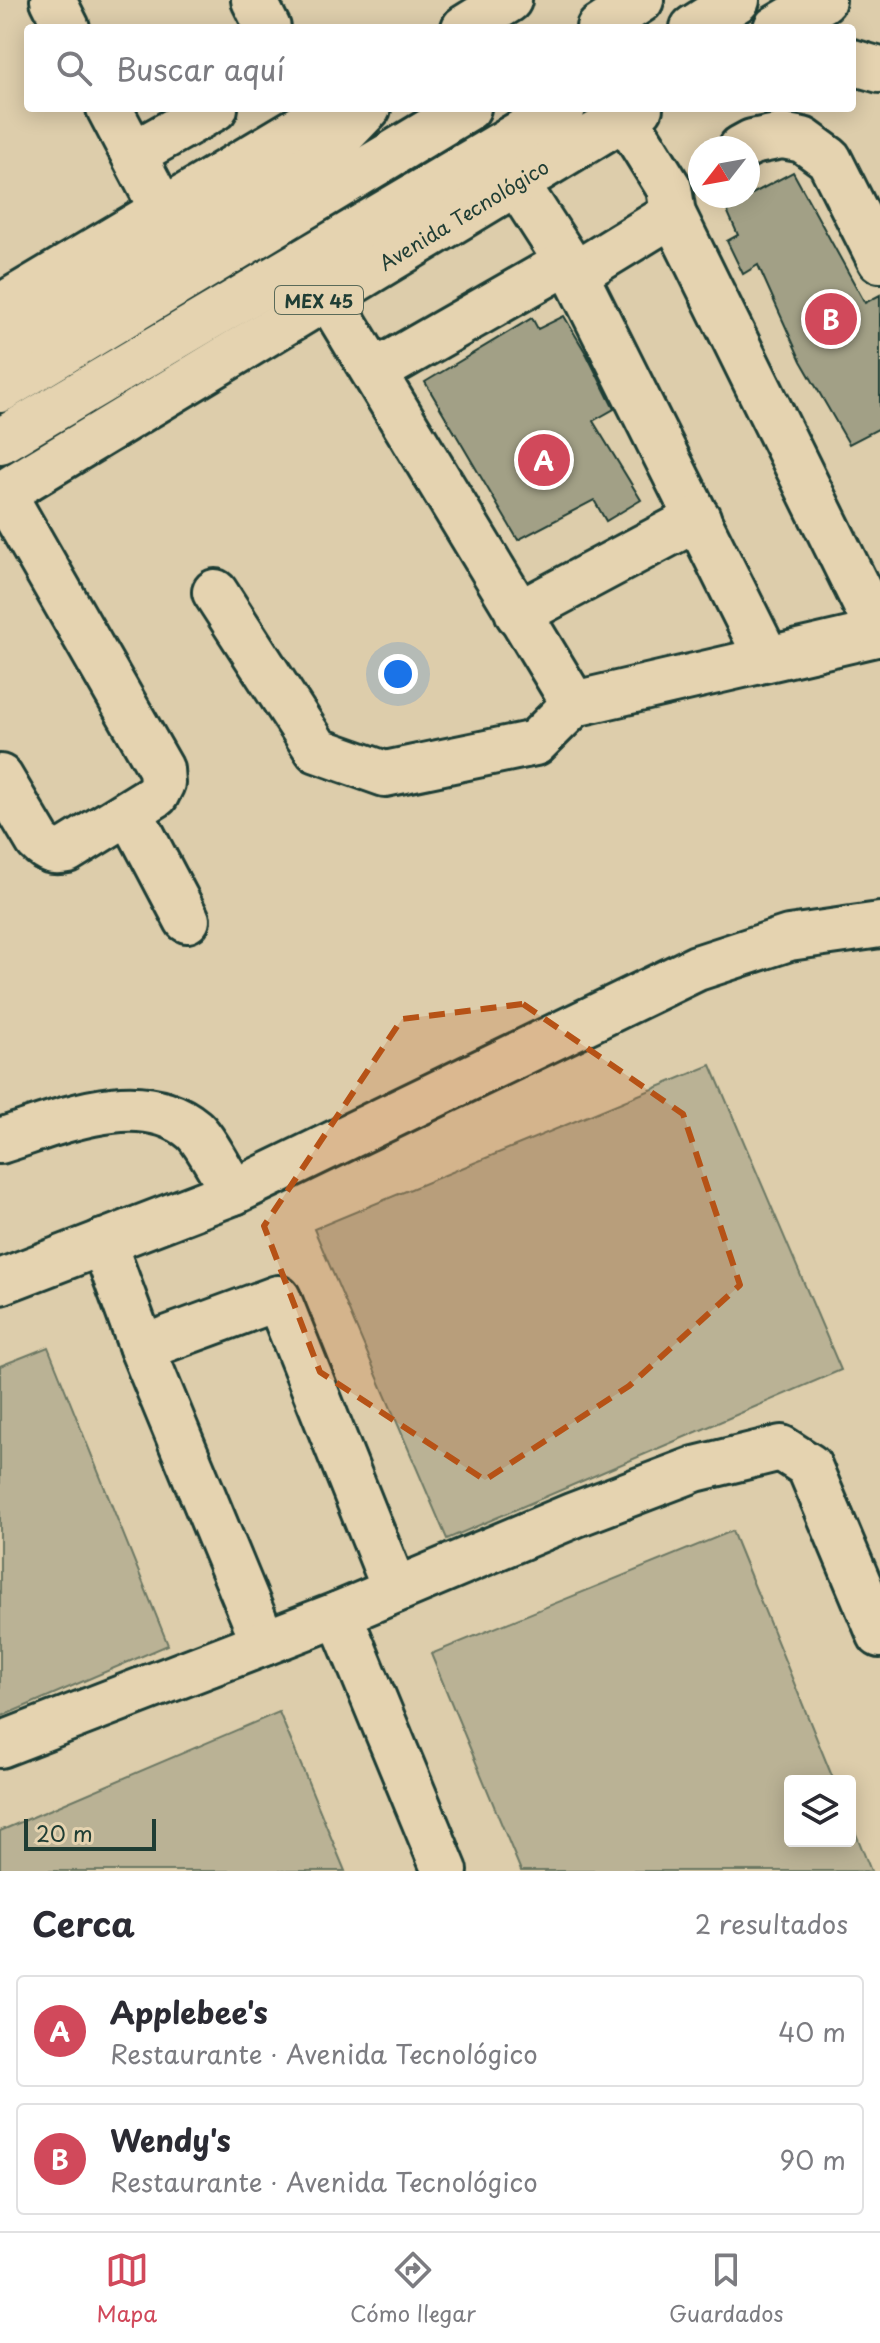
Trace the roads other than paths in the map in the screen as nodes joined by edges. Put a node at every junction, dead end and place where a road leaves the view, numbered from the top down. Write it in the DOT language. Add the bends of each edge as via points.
graph roads {
  1 [pos="53,0"];
  2 [pos="254,0"];
  3 [pos="509,0"];
  4 [pos="641,0"];
  5 [pos="737,0"];
  6 [pos="823,0"];
  7 [pos="65,24"];
  8 [pos="266,24"];
  9 [pos="470,24"];
  10 [pos="605,24"];
  11 [pos="699,24"];
  12 [pos="783,24"];
  13 [pos="856,63"];
  14 [pos="880,70"];
  15 [pos="111,112"];
  16 [pos="208,112"];
  17 [pos="321,112"];
  18 [pos="364,112"];
  19 [pos="461,112"];
  20 [pos="556,112"];
  21 [pos="632,113"];
  22 [pos="760,140"];
  23 [pos="135,153"];
  24 [pos="515,181"];
  25 [pos="681,191"];
  26 [pos="163,211"];
  27 [pos="880,260"];
  28 [pos="570,268"];
  29 [pos="327,295"];
  30 [pos="0,307"];
  31 [pos="0,351"];
  32 [pos="375,372"];
  33 [pos="0,390"];
  34 [pos="0,441"];
  35 [pos="1,494"];
  36 [pos="698,518"];
  37 [pos="215,592"];
  38 [pos="518,614"];
  39 [pos="880,634"];
  40 [pos="767,658"];
  41 [pos="574,704"];
  42 [pos="0,777"];
  43 [pos="130,812"];
  44 [pos="187,920"];
  45 [pos="880,925"];
  46 [pos="0,1140"];
  47 [pos="234,1192"];
  48 [pos="103,1242"];
  49 [pos="0,1282"];
  50 [pos="142,1348"];
  51 [pos="395,1590"];
  52 [pos="339,1614"];
  53 [pos="880,1635"];
  54 [pos="264,1643"];
  55 [pos="0,1745"];
  56 [pos="445,1871"];
  1 -- 7 [label="main road"];
  2 -- 8 [label="main road"];
  3 -- 9 [label="main road"];
  4 -- 10 [label="main road"];
  5 -- 11 [label="main road"];
  6 -- 12 [label="main road"];
  13 -- 14 [label="main road"];
  15 -- 23 [label="main road"];
  16 -- 23 [label="main road"];
  17 -- 26 [label="main road"];
  18 -- 31 [label="main road" via="315,163"];
  19 -- 33 [label="main road"];
  20 -- 34 [label="main road"];
  21 -- 24 [label="main road, Avenida Tecnológico / MEX 45"];
  21 -- 25 [label="main road"];
  22 -- 27 [label="main road" via="782,136 803,140 829,159"];
  23 -- 26 [label="main road"];
  24 -- 28 [label="main road"];
  24 -- 29 [label="main road, Avenida Tecnológico / MEX 45"];
  25 -- 28 [label="main road"];
  25 -- 39 [label="main road"];
  26 -- 30 [label="main road"];
  28 -- 32 [label="main road"];
  28 -- 36 [label="main road"];
  29 -- 32 [label="main road"];
  29 -- 35 [label="main road, Avenida Tecnológico / MEX 45"];
  32 -- 38 [label="main road"];
  35 -- 43 [label="main road" via="161,769 156,795"];
  36 -- 38 [label="main road"];
  36 -- 40 [label="main road"];
  37 -- 41 [label="main road" via="317,750 385,774 535,743"];
  38 -- 41 [label="main road"];
  39 -- 40 [label="main road"];
  40 -- 41 [label="main road"];
  42 -- 43 [label="main road" via="46,850 67,850"];
  43 -- 44 [label="main road"];
  45 -- 47 [label="main road" via="789,938 697,968"];
  46 -- 47 [label="main road" via="100,1113 164,1113 195,1131"];
  47 -- 48 [label="main road"];
  48 -- 49 [label="main road"];
  48 -- 50 [label="main road"];
  50 -- 51 [label="main road" via="278,1298"];
  50 -- 54 [label="main road"];
  51 -- 52 [label="main road"];
  51 -- 53 [label="main road" via="695,1469 781,1448 809,1466"];
  52 -- 54 [label="main road"];
  52 -- 56 [label="main road"];
  54 -- 55 [label="main road"];
}
